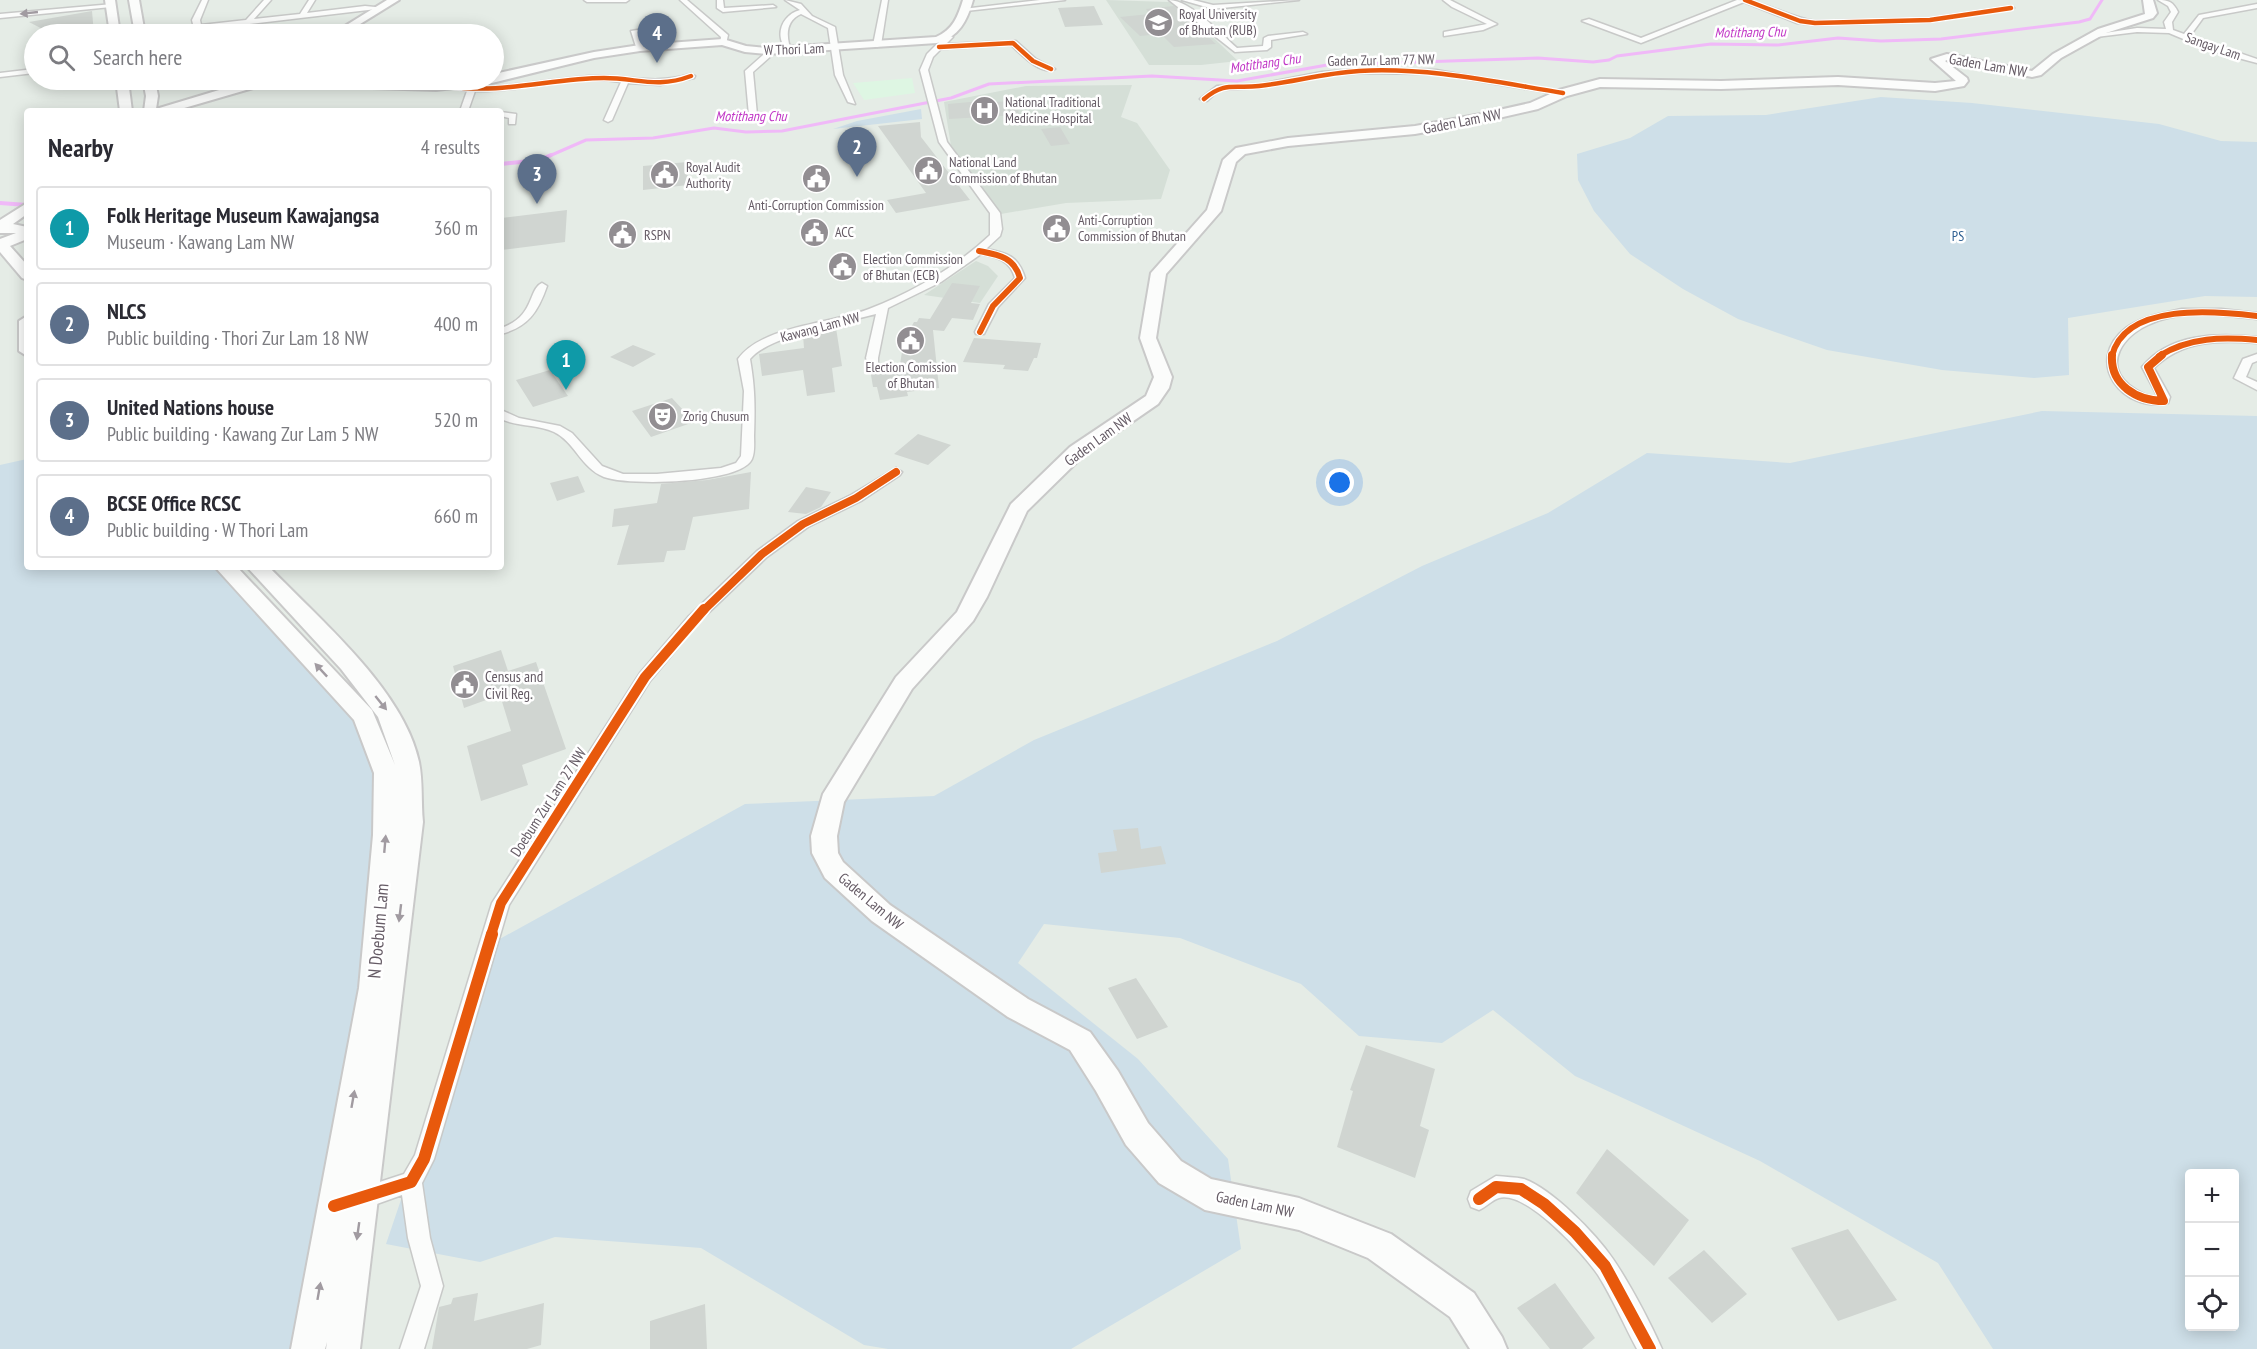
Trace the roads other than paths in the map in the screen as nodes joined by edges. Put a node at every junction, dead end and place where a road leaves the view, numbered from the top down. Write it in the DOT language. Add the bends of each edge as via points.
graph roads {
  1 [pos="134,0"];
  2 [pos="206,0"];
  3 [pos="268,0"];
  4 [pos="312,0"];
  5 [pos="394,0"];
  6 [pos="407,0"];
  7 [pos="586,0"];
  8 [pos="626,0"];
  9 [pos="683,0"];
  10 [pos="720,0"];
  11 [pos="787,0"];
  12 [pos="885,0"];
  13 [pos="1062,0"];
  14 [pos="1172,0"];
  15 [pos="1185,0"];
  16 [pos="1296,0"];
  17 [pos="1446,0"];
  18 [pos="1744,0"];
  19 [pos="2148,0"];
  20 [pos="2161,0"];
  21 [pos="107,4"];
  22 [pos="365,4"];
  23 [pos="967,5"];
  24 [pos="2257,6"];
  25 [pos="773,7"];
  26 [pos="382,8"];
  27 [pos="2011,8"];
  28 [pos="805,12"];
  29 [pos="0,16"];
  30 [pos="301,17"];
  31 [pos="1586,21"];
  32 [pos="247,23"];
  33 [pos="112,24"];
  34 [pos="138,24"];
  35 [pos="196,24"];
  36 [pos="242,24"];
  37 [pos="354,24"];
  38 [pos="368,24"];
  39 [pos="669,27"];
  40 [pos="2170,31"];
  41 [pos="1303,34"];
  42 [pos="1447,34"];
  43 [pos="2096,35"];
  44 [pos="949,37"];
  45 [pos="2186,37"];
  46 [pos="723,42"];
  47 [pos="877,45"];
  48 [pos="939,47"];
  49 [pos="640,48"];
  50 [pos="834,48"];
  51 [pos="792,50"];
  52 [pos="767,51"];
  53 [pos="2257,58"];
  54 [pos="1051,69"];
  55 [pos="24,72"];
  56 [pos="0,75"];
  57 [pos="504,76"];
  58 [pos="691,76"];
  59 [pos="625,81"];
  60 [pos="504,86"];
  61 [pos="123,90"];
  62 [pos="151,90"];
  63 [pos="235,90"];
  64 [pos="242,90"];
  65 [pos="472,90"];
  66 [pos="1563,93"];
  67 [pos="152,96"];
  68 [pos="1204,99"];
  69 [pos="198,100"];
  70 [pos="852,102"];
  71 [pos="126,108"];
  72 [pos="150,108"];
  73 [pos="171,108"];
  74 [pos="190,108"];
  75 [pos="465,108"];
  76 [pos="504,114"];
  77 [pos="753,115"];
  78 [pos="608,120"];
  79 [pos="512,122"];
  80 [pos="24,212"];
  81 [pos="12,232"];
  82 [pos="979,251"];
  83 [pos="24,266"];
  84 [pos="542,286"];
  85 [pos="883,306"];
  86 [pos="2257,316"];
  87 [pos="504,330"];
  88 [pos="980,332"];
  89 [pos="2257,340"];
  90 [pos="2257,357"];
  91 [pos="874,365"];
  92 [pos="2257,387"];
  93 [pos="504,416"];
  94 [pos="896,472"];
  95 [pos="228,570"];
  96 [pos="260,570"];
  97 [pos="411,1182"];
  98 [pos="363,1198"];
  99 [pos="1479,1199"];
  100 [pos="334,1206"];
  101 [pos="308,1349"];
  102 [pos="343,1349"];
  103 [pos="412,1349"];
  104 [pos="1490,1349"];
  105 [pos="1650,1349"];
  1 -- 34 [label="main road"];
  2 -- 35 [label="street"];
  3 -- 32 [label="street"];
  4 -- 30 [label="street"];
  5 -- 26 [label="main road"];
  6 -- 38 [label="main road"];
  7 -- 8 [label="street"];
  9 -- 46 [label="street" via="726,37"];
  10 -- 25 [label="street" via="723,10"];
  11 -- 28 [label="street" via="799,4"];
  12 -- 47 [label="street"];
  13 -- 23 [label="street"];
  14 -- 41 [label="street" via="1235,50 1264,48 1268,38"];
  15 -- 16 [label="street" via="1213,7"];
  17 -- 42 [label="street" via="1493,24"];
  18 -- 27 [label="street" via="1815,23 1930,20"];
  18 -- 31 [label="street" via="1641,41"];
  19 -- 43 [label="main road, Gaden Lam NW" via="2150,16"];
  20 -- 40 [label="street" via="2175,12 2168,22"];
  21 -- 29 [label="street, one-way"];
  21 -- 33 [label="main road"];
  22 -- 26 [label="street"];
  22 -- 30 [label="street"];
  23 -- 44 [label="main road"];
  24 -- 45 [label="street" via="2201,16"];
  26 -- 37 [label="main road"];
  28 -- 50 [label="street" via="831,27"];
  28 -- 51 [label="street" via="795,13 786,23 783,40"];
  30 -- 32 [label="street"];
  32 -- 36 [label="street"];
  39 -- 49 [label="street" via="634,33"];
  40 -- 43 [label="street, Sangay Lam"];
  40 -- 45 [label="street, Sangay Lam"];
  43 -- 66 [label="main road, Gaden Lam NW" via="2032,74 1941,57 1938,61 1961,78 1960,84 1954,86 1838,81 1614,82 1588,84"];
  44 -- 47 [label="main road, W Thori Lam"];
  44 -- 48 [label="street"];
  45 -- 53 [label="street, Sangay Lam"];
  46 -- 49 [label="main road, W Thori Lam"];
  46 -- 52 [label="main road, W Thori Lam"];
  47 -- 50 [label="main road, W Thori Lam"];
  48 -- 54 [label="street" via="1013,43 1033,61"];
  48 -- 82 [label="street, Kawang Lam NW" via="925,65 943,142 997,219 995,236"];
  49 -- 57 [label="main road, W Thori Lam"];
  50 -- 51 [label="main road, W Thori Lam"];
  50 -- 70 [label="street" via="841,81"];
  51 -- 52 [label="main road, W Thori Lam"];
  52 -- 77 [label="street" via="767,56 749,71"];
  55 -- 56 [label="street"];
  58 -- 59 [label="street" via="662,82"];
  59 -- 60 [label="street" via="604,78"];
  59 -- 78 [label="street"];
  61 -- 71 [label="main road"];
  62 -- 67 [label="main road"];
  63 -- 69 [label="main road"];
  64 -- 74 [label="main road"];
  65 -- 75 [label="street"];
  66 -- 68 [label="street, Gaden Zur Lam 77 NW" via="1436,72 1362,71 1217,88"];
  66 -- 104 [label="main road, Gaden Lam NW" via="1534,106 1450,124 1288,142 1233,155 1214,211 1160,273 1148,338 1163,377 1160,388 1152,400 1077,451 1018,508 965,616 904,682 882,714 832,801 824,836 825,853 834,870 881,913 1018,1008 1080,1041 1137,1134 1170,1172 1205,1194 1299,1214 1379,1246 1462,1305"];
  67 -- 69 [label="main road" via="168,101"];
  67 -- 72 [label="main road"];
  69 -- 73 [label="main road"];
  76 -- 79 [label="street" via="513,116"];
  80 -- 81 [label="main road"];
  81 -- 83 [label="main road"];
  82 -- 85 [label="street, Kawang Lam NW" via="937,280"];
  82 -- 88 [label="street" via="1001,255 1016,265 1020,278 993,306"];
  84 -- 87 [label="street" via="532,313 515,328"];
  85 -- 91 [label="street" via="872,358"];
  85 -- 93 [label="street, Kawang Lam NW" via="864,315 790,333 746,355 750,391 747,456 729,471 612,476 597,469 563,432"];
  86 -- 89 [label="street" via="2194,311 2156,319 2123,336 2115,345 2112,361 2127,392 2136,398 2164,401 2148,367 2183,343 2216,338"];
  90 -- 92 [label="street" via="2247,361 2240,378"];
  94 -- 97 [label="street, Doebum Zur Lam 27 NW" via="856,498 803,524 762,554 694,619 645,677 501,903 424,1159"];
  100 -- 95 [label="main road, N Doebum Lam, one-way" via="373,988 386,835 386,773 364,716"];
  96 -- 98 [label="main road, N Doebum Lam, one-way" via="349,663 389,714 406,762 410,822"];
  97 -- 98 [label="street"];
  97 -- 103 [label="street" via="419,1238 432,1286"];
  98 -- 100 [label="street"];
  98 -- 102 [label="main road, N Doebum Lam, one-way"];
  99 -- 105 [label="street" via="1496,1187 1521,1189 1544,1204 1605,1266"];
  101 -- 100 [label="main road, N Doebum Lam, one-way"];
}
